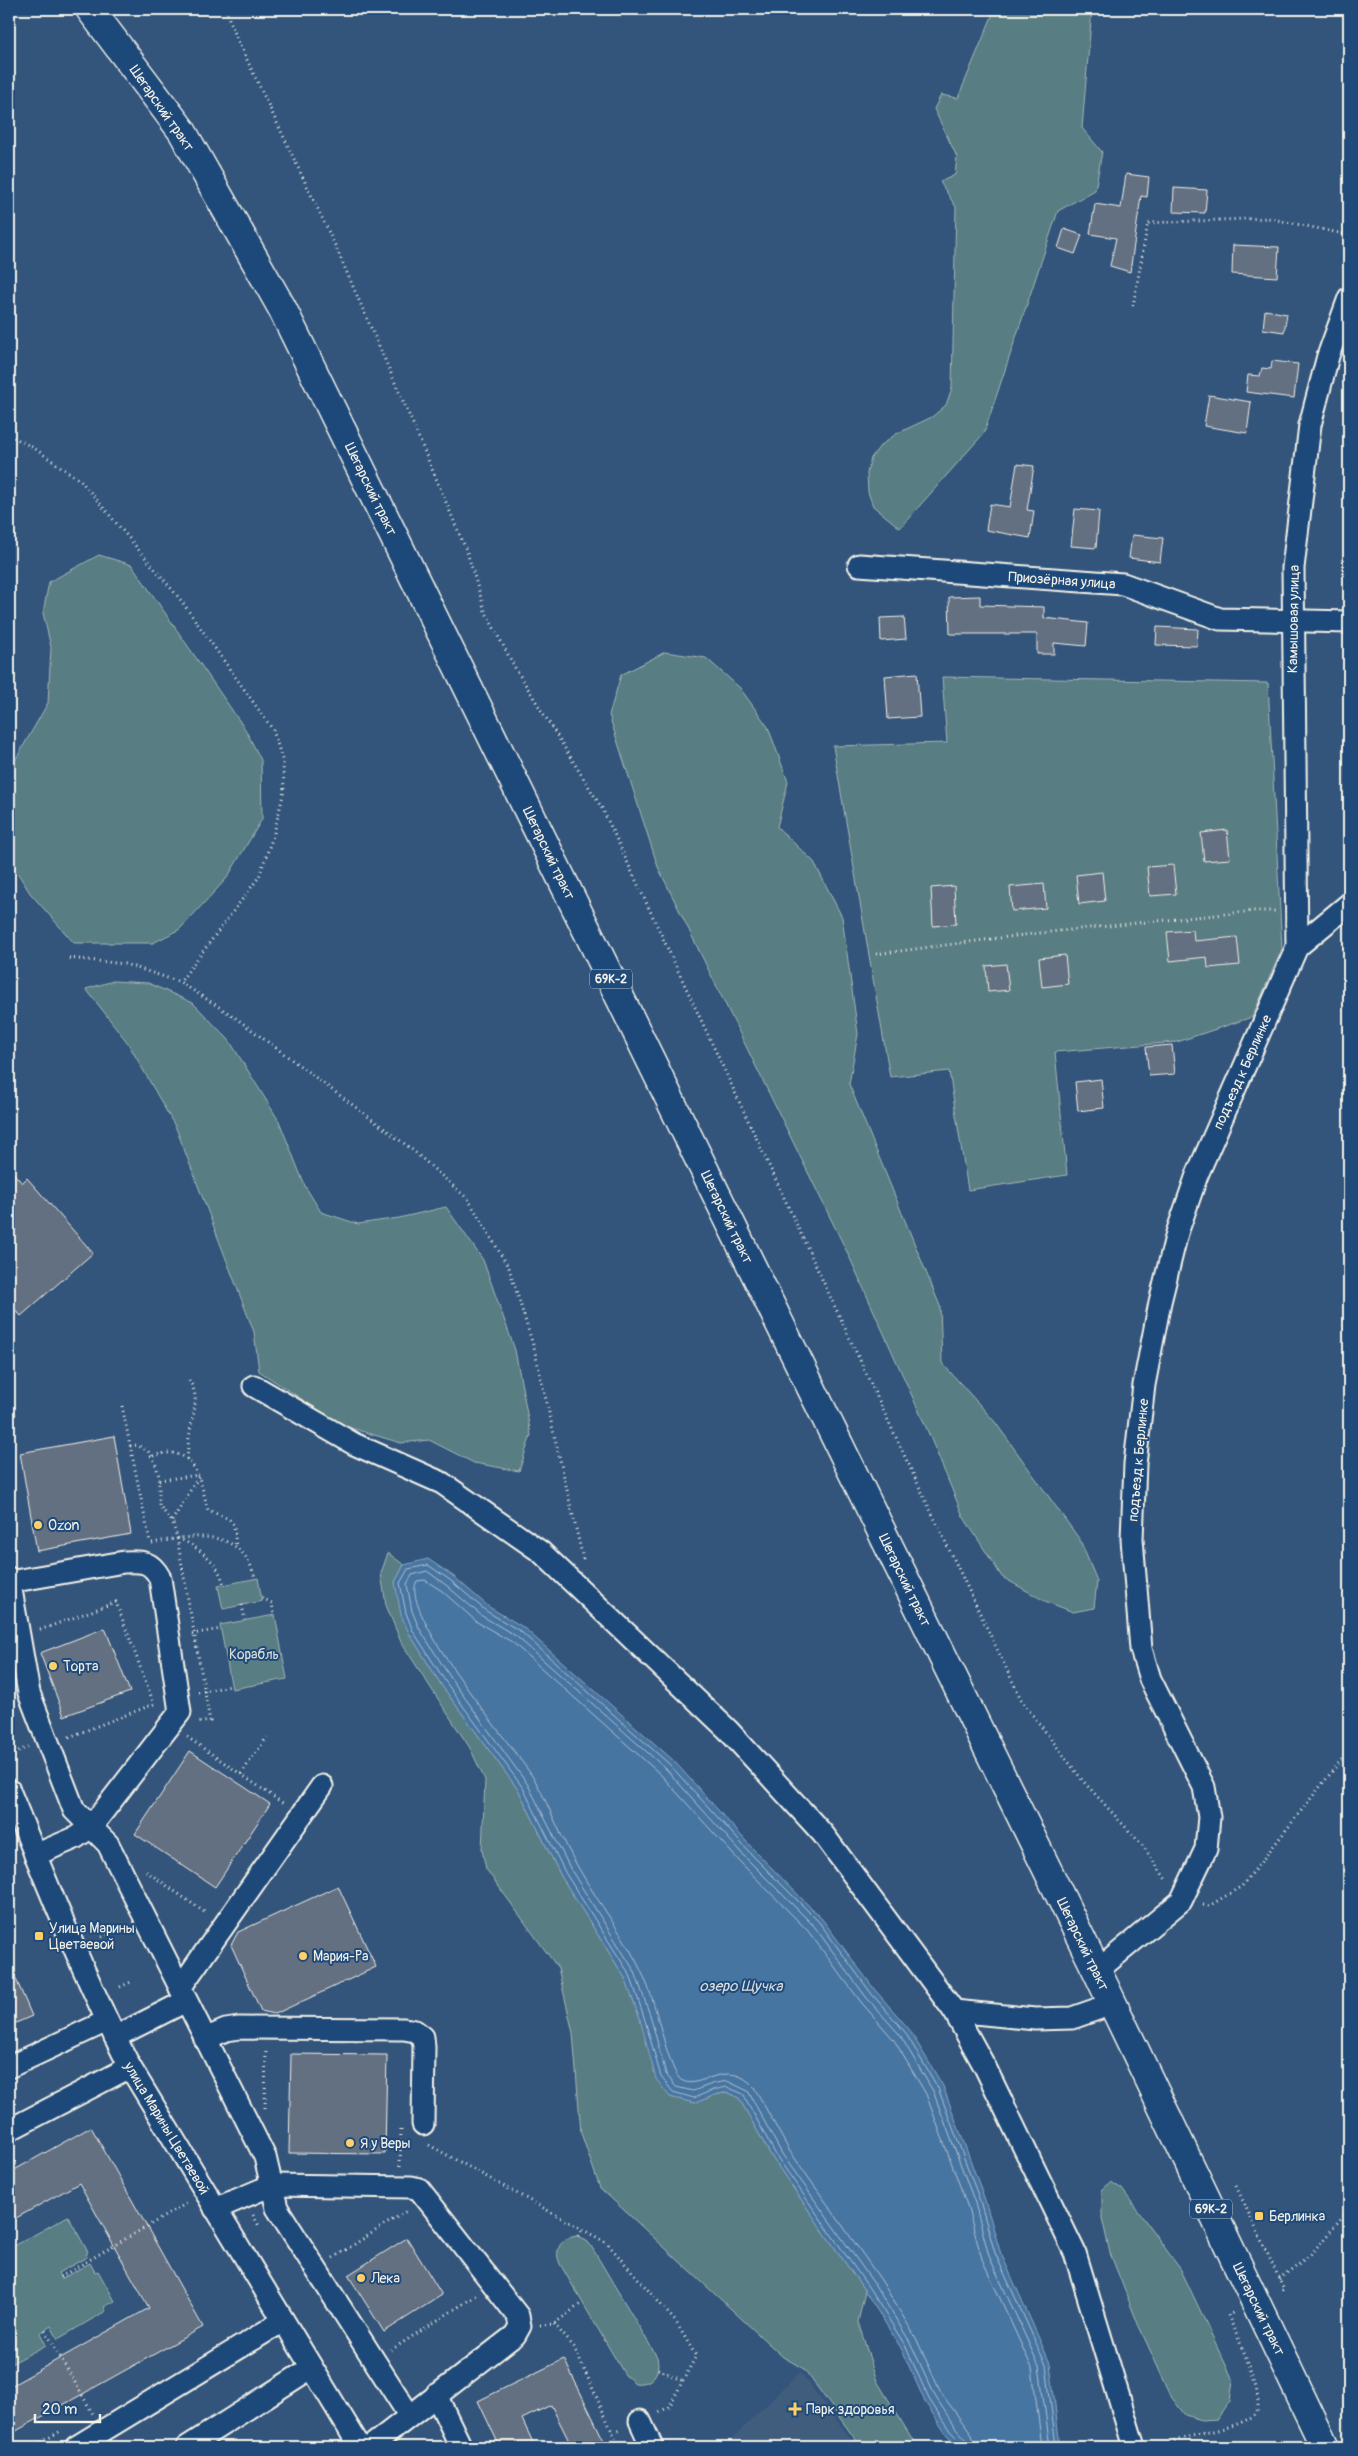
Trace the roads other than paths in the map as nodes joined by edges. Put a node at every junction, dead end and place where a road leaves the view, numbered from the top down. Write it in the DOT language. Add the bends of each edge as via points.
graph roads {
  1 [pos="90,9"];
  2 [pos="1349,298"];
  3 [pos="859,565"];
  4 [pos="1292,622"];
  5 [pos="1349,622"];
  6 [pos="1349,904"];
  7 [pos="1297,948"];
  8 [pos="254,1386"];
  9 [pos="9,1580"];
  10 [pos="322,1786"];
  11 [pos="9,1790"];
  12 [pos="91,1827"];
  13 [pos="35,1856"];
  14 [pos="1097,1971"];
  15 [pos="183,1994"];
  16 [pos="1112,2004"];
  17 [pos="954,2011"];
  18 [pos="111,2029"];
  19 [pos="206,2039"];
  20 [pos="9,2067"];
  21 [pos="130,2067"];
  22 [pos="416,2129"];
  23 [pos="9,2130"];
  24 [pos="272,2185"];
  25 [pos="210,2201"];
  26 [pos="283,2321"];
  27 [pos="311,2368"];
  28 [pos="436,2395"];
  29 [pos="409,2416"];
  30 [pos="640,2421"];
  31 [pos="76,2447"];
  32 [pos="187,2447"];
  33 [pos="360,2447"];
  34 [pos="370,2447"];
  35 [pos="461,2447"];
  36 [pos="652,2447"];
  37 [pos="1134,2447"];
  38 [pos="1325,2447"];
  1 -- 14 [label="main road, Шегарский тракт / 69К-2" via="182,131 282,308"];
  2 -- 4 [label="street, Камышовая улица" via="1328,356 1310,425 1293,568"];
  3 -- 4 [label="street, Приозёрная улица" via="1123,584 1220,619"];
  4 -- 5 [label="street, Приозёрная улица"];
  4 -- 7 [label="street, Камышовая улица"];
  6 -- 7 [label="street"];
  7 -- 14 [label="street, подъезд к Берлинке" via="1196,1176 1177,1233 1146,1376 1134,1464 1132,1539 1141,1649 1150,1679 1204,1787 1209,1817 1206,1849 1181,1901"];
  8 -- 17 [label="street" via="354,1444 442,1483 541,1552 728,1730 823,1834"];
  9 -- 12 [label="street" via="29,1693 74,1810"];
  9 -- 12 [label="street" via="142,1561 155,1569 160,1578 180,1712"];
  10 -- 15 [label="street" via="223,1926"];
  11 -- 13 [label="street, улица Марины Цветаевой"];
  12 -- 13 [label="street"];
  12 -- 15 [label="street" via="108,1844"];
  13 -- 18 [label="street, улица Марины Цветаевой"];
  14 -- 16 [label="main road, Шегарский тракт / 69К-2"];
  15 -- 18 [label="street"];
  15 -- 19 [label="street"];
  16 -- 17 [label="street" via="1072,2018 1035,2019"];
  16 -- 38 [label="main road, Шегарский тракт / 69К-2"];
  17 -- 37 [label="street" via="985,2067 1075,2254"];
  18 -- 20 [label="street"];
  18 -- 21 [label="street, улица Марины Цветаевой"];
  19 -- 22 [label="street" via="226,2030 266,2028 416,2031 423,2037 424,2047"];
  19 -- 24 [label="street" via="265,2157"];
  21 -- 23 [label="street"];
  21 -- 25 [label="street, улица Марины Цветаевой"];
  24 -- 25 [label="street"];
  24 -- 28 [label="street" via="411,2187 428,2198 518,2316 520,2326 515,2335"];
  24 -- 29 [label="street" via="277,2208"];
  25 -- 26 [label="street, улица Марины Цветаевой"];
  26 -- 27 [label="street, улица Марины Цветаевой"];
  26 -- 31 [label="street"];
  27 -- 32 [label="street"];
  27 -- 33 [label="street, улица Марины Цветаевой"];
  28 -- 29 [label="street"];
  28 -- 35 [label="street"];
  29 -- 34 [label="street"];
  30 -- 36 [label="street"];
}
